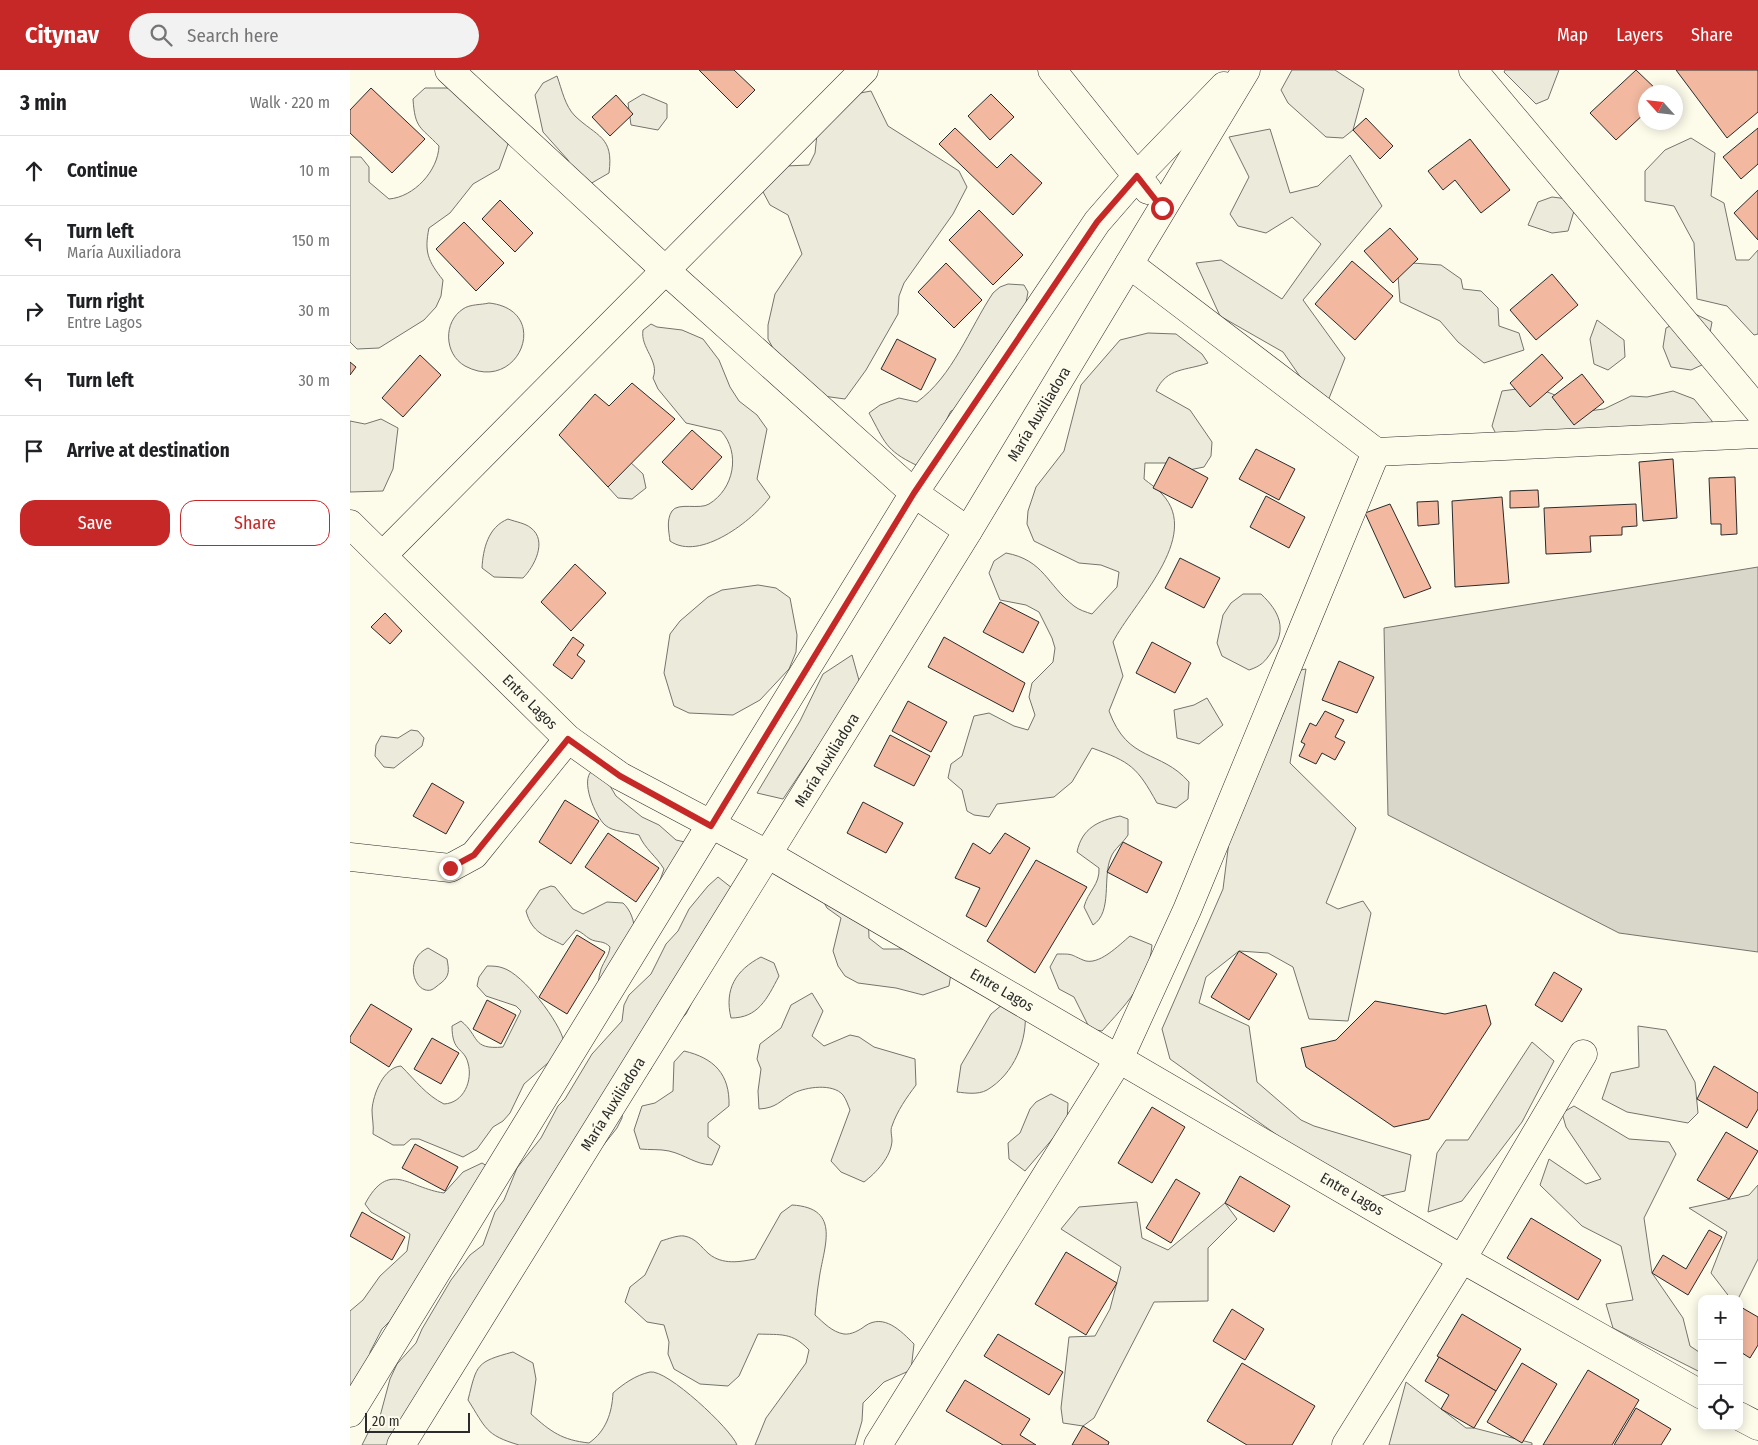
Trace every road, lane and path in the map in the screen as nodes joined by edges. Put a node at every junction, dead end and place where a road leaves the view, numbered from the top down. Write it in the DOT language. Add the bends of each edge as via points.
graph roads {
  1 [pos="450,70"];
  2 [pos="864,70"];
  3 [pos="1052,70"];
  4 [pos="1239,70"];
  5 [pos="1246,70"];
  6 [pos="1473,70"];
  7 [pos="1137,176"];
  8 [pos="1162,208"];
  9 [pos="1129,264"];
  10 [pos="664,269"];
  11 [pos="1758,410"];
  12 [pos="1758,434"];
  13 [pos="1376,452"];
  14 [pos="914,493"];
  15 [pos="350,524"];
  16 [pos="968,531"];
  17 [pos="383,555"];
  18 [pos="568,739"];
  19 [pos="711,826"];
  20 [pos="769,855"];
  21 [pos="350,857"];
  22 [pos="1583,1054"];
  23 [pos="1119,1058"];
  24 [pos="1462,1259"];
  25 [pos="1698,1393"];
  26 [pos="350,1413"];
  27 [pos="1743,1418"];
  28 [pos="1758,1426"];
  29 [pos="401,1445"];
  30 [pos="878,1445"];
  31 [pos="1346,1445"];
  1 -- 10 [label="street"];
  2 -- 10 [label="street"];
  3 -- 7 [label="street"];
  4 -- 7 [label="street"];
  5 -- 8 [label="street, María Auxiliadora"];
  6 -- 11 [label="street"];
  7 -- 8 [label="street"];
  7 -- 14 [label="street" via="1097,222"];
  8 -- 9 [label="street, María Auxiliadora"];
  9 -- 13 [label="street"];
  9 -- 16 [label="street, María Auxiliadora"];
  10 -- 14 [label="street"];
  10 -- 17 [label="street"];
  12 -- 13 [label="street"];
  13 -- 23 [label="street" via="1190,901"];
  14 -- 16 [label="street"];
  14 -- 19 [label="street"];
  15 -- 17 [label="street, Entre Lagos"];
  16 -- 20 [label="street, María Auxiliadora"];
  17 -- 18 [label="street, Entre Lagos"];
  18 -- 19 [label="street, Entre Lagos" via="620,776"];
  18 -- 21 [label="street" via="474,855 463,863 450,868"];
  19 -- 20 [label="street, Entre Lagos"];
  19 -- 26 [label="street"];
  20 -- 23 [label="street, Entre Lagos"];
  20 -- 29 [label="street, María Auxiliadora"];
  22 -- 24 [label="street"];
  23 -- 24 [label="street, Entre Lagos"];
  23 -- 30 [label="street"];
  24 -- 25 [label="street, Entre Lagos"];
  24 -- 31 [label="street"];
  27 -- 28 [label="street"];
}
